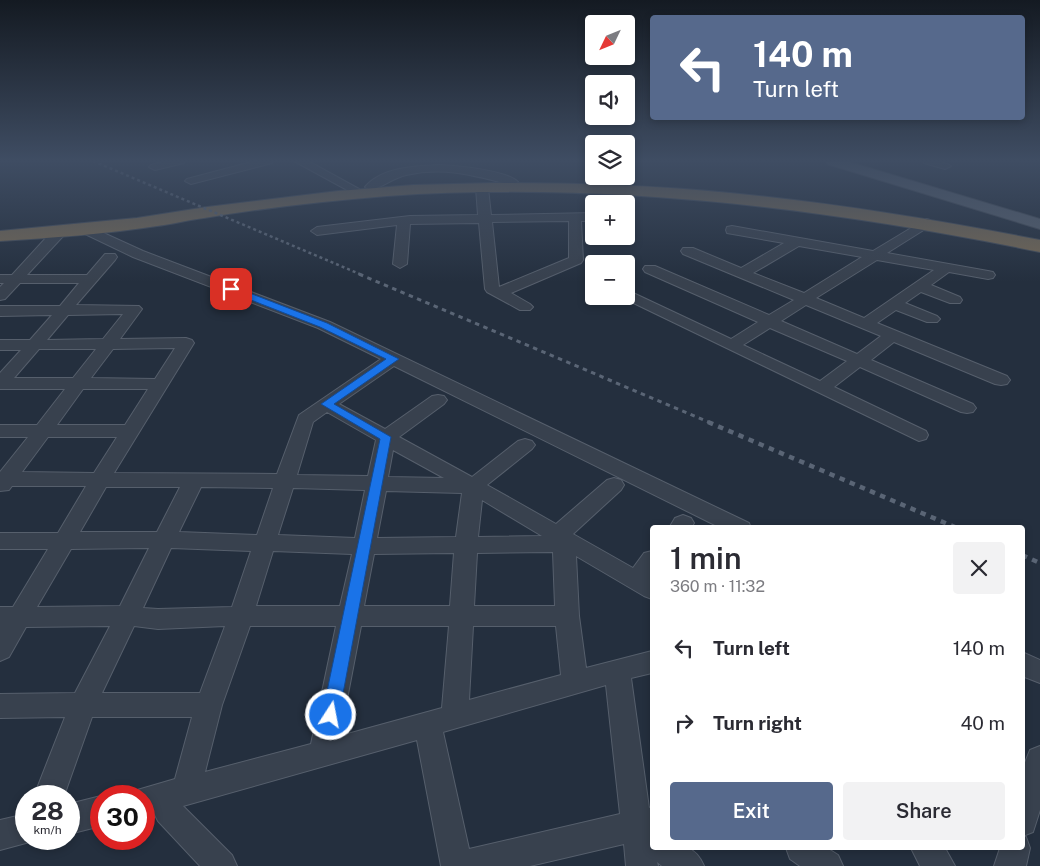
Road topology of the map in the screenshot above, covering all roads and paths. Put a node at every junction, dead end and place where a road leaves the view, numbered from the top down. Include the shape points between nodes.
1 (255, 201) edge
2 (294, 201) edge
3 (483, 201) edge
4 (779, 201) edge
5 (826, 201) edge
6 (965, 201) edge
7 (585, 217) edge
8 (575, 218) junction
9 (485, 219) junction
10 (404, 221) junction
11 (920, 222) junction
12 (1040, 224) edge
13 (86, 229) junction
14 (732, 230) dead end
15 (0, 231) edge
16 (60, 231) junction
17 (316, 231) dead end
18 (0, 236) edge
19 (1040, 238) edge
20 (797, 241) junction
21 (1040, 246) edge
22 (688, 251) dead end
23 (869, 254) junction
24 (110, 257) dead end
25 (400, 264) dead end
26 (946, 268) junction
27 (650, 269) dead end
28 (742, 273) junction
29 (988, 275) dead end
30 (0, 279) edge
31 (18, 279) junction
32 (90, 279) junction
33 (919, 286) junction
34 (499, 293) junction
35 (0, 296) edge
36 (800, 297) junction
37 (635, 298) edge
38 (956, 300) dead end
39 (894, 304) junction
40 (525, 307) dead end
41 (63, 310) junction
42 (0, 311) edge
43 (765, 319) junction
44 (932, 319) dead end
45 (866, 324) junction
46 (893, 335) junction
47 (107, 343) junction
48 (727, 343) junction
49 (0, 345) edge
50 (32, 346) junction
51 (394, 359) junction
52 (859, 361) junction
53 (1001, 380) dead end
54 (0, 384) edge
55 (77, 384) junction
56 (160, 384) junction
57 (822, 388) junction
58 (438, 400) dead end
59 (326, 404) junction
60 (966, 408) dead end
61 (0, 431) edge
62 (42, 431) junction
63 (131, 431) junction
64 (918, 435) dead end
65 (386, 437) junction
66 (525, 445) dead end
67 (100, 479) junction
68 (194, 480) junction
69 (285, 481) junction
70 (2, 482) edge
71 (378, 483) junction
72 (614, 485) dead end
73 (473, 486) junction
74 (735, 525) edge
75 (562, 539) junction
76 (164, 540) junction
77 (0, 541) edge
78 (63, 541) junction
79 (265, 542) junction
80 (466, 545) junction
81 (363, 546) junction
82 (650, 566) edge
83 (644, 585) edge
84 (128, 616) junction
85 (241, 616) junction
86 (460, 616) junction
87 (567, 616) junction
88 (9, 617) edge
89 (350, 618) junction
90 (0, 650) edge
91 (650, 663) edge
92 (1025, 664) edge
93 (617, 671) junction
94 (1040, 672) edge
95 (575, 681) junction
96 (83, 705) junction
97 (0, 706) edge
98 (210, 706) junction
99 (441, 720) junction
100 (323, 754) junction
101 (1040, 759) edge
102 (53, 785) edge
103 (1031, 794) edge
104 (165, 796) edge
105 (1025, 812) edge
106 (647, 829) edge
107 (15, 832) edge
108 (0, 835) edge
109 (667, 850) edge
110 (803, 850) edge
111 (927, 850) edge
112 (1014, 850) edge
113 (221, 866) edge
114 (457, 866) edge
115 (465, 866) edge
116 (642, 866) edge
117 (688, 866) edge
118 (827, 866) edge
119 (939, 866) edge
120 (1010, 866) edge

1 - 15 highway via 98,223
2 - 13 highway
3 - 9 street
4 - 11 highway
5 - 19 highway
6 - 12 main road
7 - 8 street
8 - 9 street
8 - 34 street via 576,260
9 - 10 street
9 - 34 street via 492,290
10 - 17 street
10 - 25 street
11 - 21 highway
11 - 23 street
13 - 16 highway
13 - 51 street via 138,254 324,325
14 - 20 street
16 - 18 highway
16 - 31 street
20 - 23 street
20 - 28 street
22 - 28 street
23 - 26 street
23 - 36 street
24 - 32 street
26 - 29 street
26 - 33 street
27 - 43 street
28 - 36 street
30 - 31 street
31 - 32 street
31 - 35 street
32 - 41 street
33 - 38 street
33 - 39 street
34 - 40 street
36 - 43 street
36 - 45 street
37 - 48 street
39 - 44 street
39 - 45 street
41 - 42 street
41 - 47 street via 134,309
41 - 50 street
43 - 48 street
43 - 52 street
45 - 46 street
46 - 52 street
46 - 53 street
47 - 50 street
47 - 55 street
47 - 56 street via 186,343
48 - 57 street
49 - 50 street
50 - 54 street
51 - 59 street
51 - 74 street
52 - 57 street
52 - 60 street
54 - 55 street
55 - 56 street
55 - 62 street
56 - 63 street
57 - 64 street
58 - 65 street
59 - 65 street
59 - 69 street via 305,419
61 - 62 street
62 - 63 street
62 - 70 street
63 - 67 street
65 - 71 street
65 - 73 street
66 - 73 street
67 - 68 street
67 - 70 street
67 - 78 street
68 - 69 street
68 - 76 street
69 - 71 street
69 - 79 street
71 - 73 street
71 - 81 street
72 - 75 street
73 - 75 street
73 - 80 street
75 - 80 street
75 - 83 street
75 - 87 street
76 - 78 street
76 - 79 street
76 - 84 street
77 - 78 street
78 - 88 street
79 - 81 street
79 - 85 street
80 - 81 street
80 - 86 street
81 - 89 street
82 - 83 street
84 - 85 street via 158,619
84 - 88 street
84 - 96 street
85 - 89 street
85 - 98 street
86 - 87 street
86 - 89 street
86 - 99 street
87 - 95 street
88 - 90 street
89 - 100 street
91 - 93 street
92 - 94 street
93 - 95 street
93 - 106 street
95 - 99 street
96 - 97 street
96 - 98 street
96 - 102 street
98 - 104 street
99 - 100 street
99 - 114 street
100 - 104 street
101 - 103 street
103 - 105 street
104 - 113 street via 168,811
106 - 115 street
106 - 116 street
107 - 108 street
109 - 117 street
110 - 118 street
111 - 119 street
112 - 120 street

